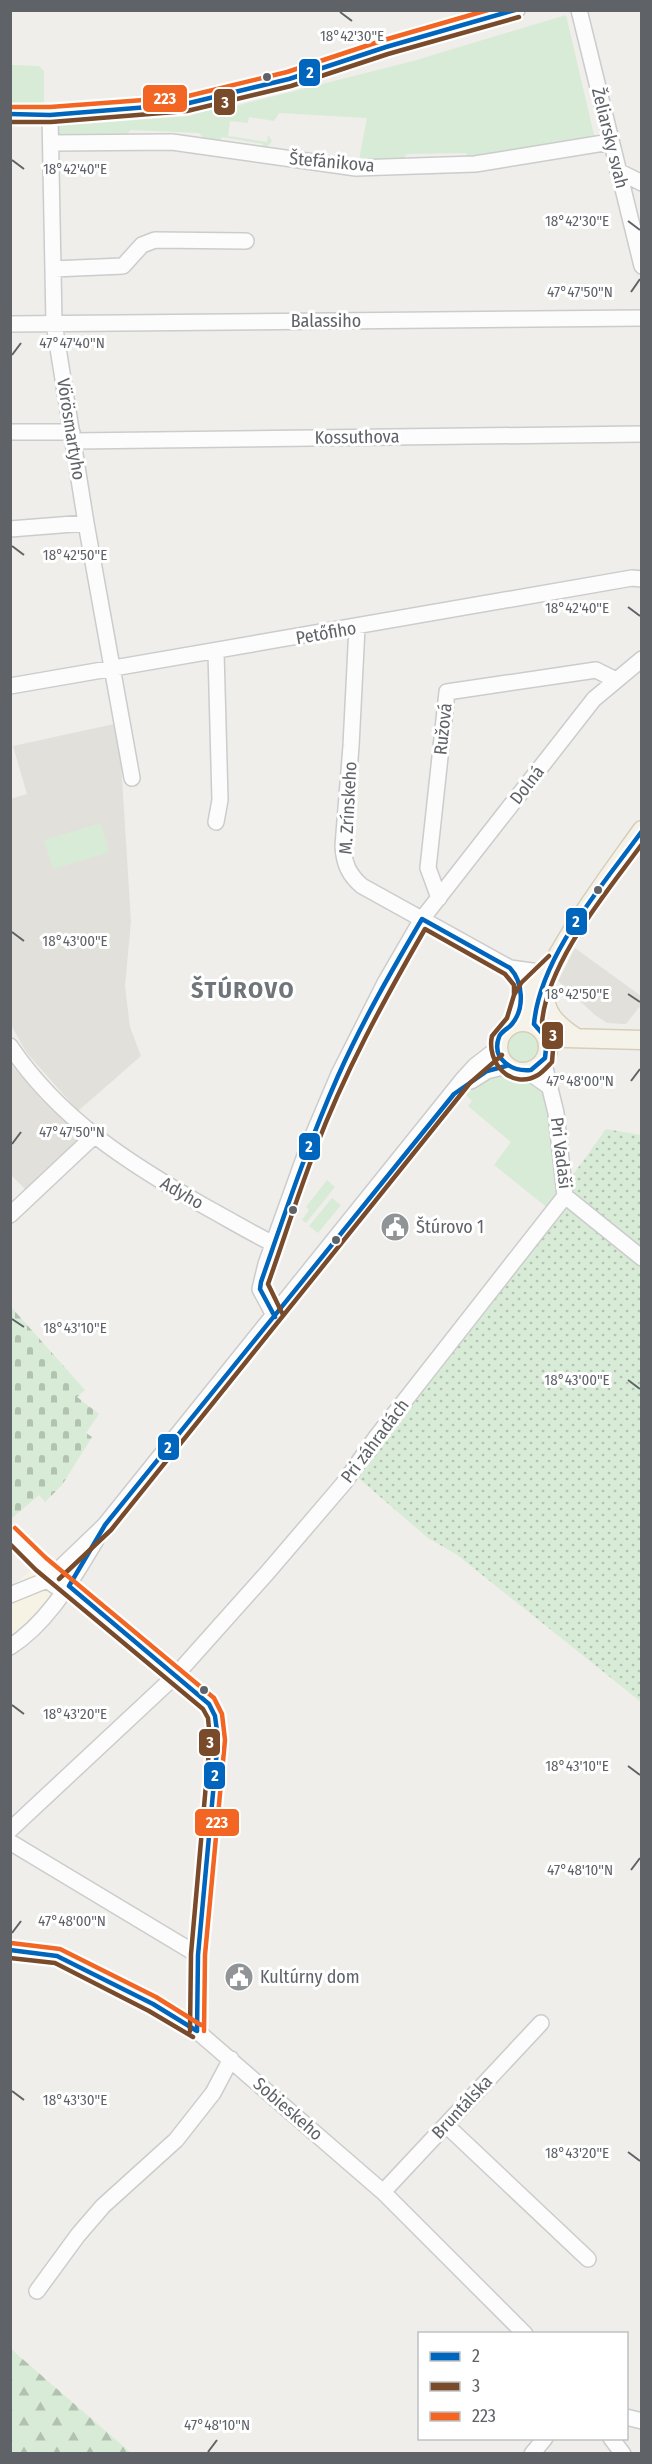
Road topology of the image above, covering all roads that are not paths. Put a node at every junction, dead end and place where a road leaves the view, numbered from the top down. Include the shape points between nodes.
1 (517, 10) edge
2 (579, 10) edge
3 (10, 114) edge
4 (50, 115) junction
5 (610, 142) junction
6 (53, 143) junction
7 (618, 171) junction
8 (642, 183) edge
9 (246, 241) dead end
10 (642, 266) edge
11 (53, 269) junction
12 (642, 318) edge
13 (54, 323) junction
14 (10, 324) edge
15 (10, 432) edge
16 (642, 434) edge
17 (72, 436) junction
18 (86, 523) junction
19 (10, 529) edge
20 (642, 579) edge
21 (357, 627) junction
22 (216, 652) junction
23 (642, 659) edge
24 (113, 668) junction
25 (614, 680) junction
26 (10, 686) edge
27 (132, 778) dead end
28 (216, 822) dead end
29 (642, 830) edge
30 (439, 898) junction
31 (422, 919) junction
32 (510, 968) junction
33 (545, 973) junction
34 (522, 996) junction
35 (514, 1023) junction
36 (538, 1028) junction
37 (576, 1038) junction
38 (607, 1040) junction
39 (642, 1040) edge
40 (10, 1046) edge
41 (502, 1057) junction
42 (545, 1057) junction
43 (527, 1071) junction
44 (548, 1085) junction
45 (94, 1136) junction
46 (565, 1196) junction
47 (10, 1215) edge
48 (274, 1244) junction
49 (642, 1258) edge
50 (275, 1317) junction
51 (105, 1525) junction
52 (10, 1533) edge
53 (50, 1577) junction
54 (67, 1589) junction
55 (10, 1595) edge
56 (10, 1647) edge
57 (175, 1676) junction
58 (10, 1830) edge
59 (10, 1842) edge
60 (10, 1950) edge
61 (198, 1955) junction
62 (541, 2023) dead end
63 (197, 2031) junction
64 (231, 2059) junction
65 (446, 2125) junction
66 (383, 2192) junction
67 (588, 2259) dead end
68 (37, 2291) dead end
69 (523, 2332) edge
70 (544, 2440) edge
71 (612, 2440) edge
72 (532, 2454) edge
73 (623, 2454) edge

1 - 4 street via 289,79 185,104
2 - 5 street, Želiarsky svah
3 - 4 street
4 - 6 street, Vörösmartyho
5 - 6 street, Štefánikova via 476,164 356,168 172,142
5 - 7 street, Želiarsky svah
6 - 11 street, Vörösmartyho
7 - 8 street
7 - 10 street, Želiarsky svah
9 - 11 street via 155,240 142,245 123,266
11 - 13 street, Vörösmartyho
12 - 13 street, Balassiho
13 - 14 street, Balassiho
13 - 17 street, Vörösmartyho
15 - 17 street, Kossuthova
16 - 17 street, Kossuthova
17 - 18 street, Vörösmartyho
18 - 19 street
18 - 24 street, Vörösmartyho
20 - 21 street, Petőfiho
21 - 22 street, Petőfiho
21 - 31 street, M. Zrínskeho via 344,860 349,873 362,886
22 - 24 street, Petőfiho
22 - 28 street via 220,800
23 - 25 street, Dolná
24 - 26 street, Petőfiho
24 - 27 street, Vörösmartyho
25 - 30 street, Dolná via 594,699
25 - 30 street, Ružová via 596,670 447,692 428,868
29 - 33 main road
30 - 31 street, Dolná
31 - 32 street, M. Zrínskeho
31 - 48 street, Dolná via 339,1074
32 - 33 street
32 - 34 street via 522,982
33 - 34 main road
33 - 36 main road via 534,1010
33 - 37 main road via 545,1006 549,1016
34 - 35 main road
35 - 36 main road
35 - 41 main road via 501,1034
36 - 37 main road
36 - 42 main road via 547,1042
37 - 38 main road
38 - 39 main road
38 - 42 main road
40 - 45 street, Adyho via 60,1106
41 - 43 main road via 516,1071
41 - 50 street via 454,1094
42 - 43 main road
42 - 44 street, Pri Vadaši
43 - 44 street
44 - 46 street, Pri Vadaši via 556,1113
45 - 47 street
45 - 48 street, Adyho via 147,1173
46 - 49 street, Pri Vadaši
46 - 57 street, Pri záhradách via 344,1484
48 - 50 street, Dolná via 260,1289
50 - 51 street
51 - 53 street
51 - 54 street
52 - 53 street
53 - 54 street
53 - 55 street
54 - 56 street via 26,1637
54 - 57 street
57 - 58 street, Pri záhradách
57 - 61 street via 209,1704 218,1729
59 - 61 street
60 - 63 street, Sobieskeho via 57,1956 153,2004
61 - 63 street
62 - 65 street, Bruntálska
63 - 64 street, Sobieskeho
64 - 66 street, Sobieskeho
64 - 68 street via 213,2093 176,2140 103,2206
65 - 66 street, Bruntálska
65 - 67 street
66 - 69 street, Sobieskeho
70 - 72 street
71 - 73 street

